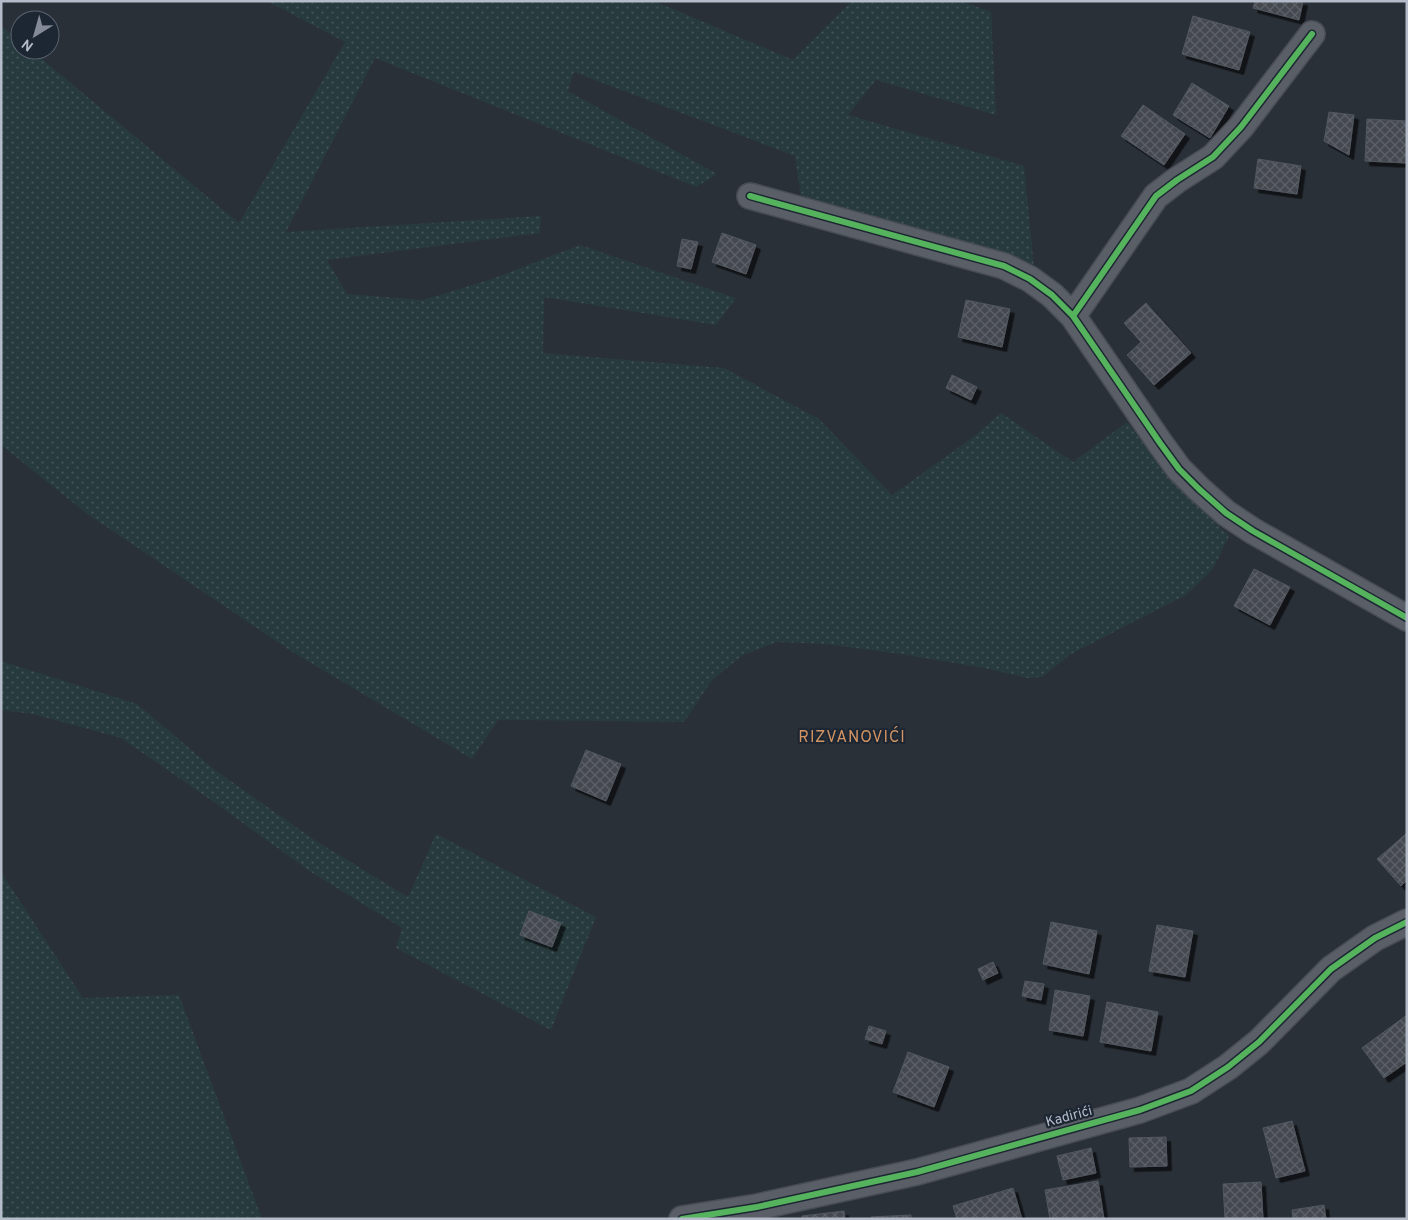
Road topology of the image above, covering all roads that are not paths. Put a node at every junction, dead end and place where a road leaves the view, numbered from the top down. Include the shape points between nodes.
1 (1312, 34) dead end
2 (750, 196) dead end
3 (1073, 316) junction
4 (1407, 618) edge
5 (1407, 922) edge
6 (682, 1219) edge

1 - 3 street via 1241,127 1213,157 1156,196
2 - 3 street via 1004,266 1030,279
3 - 4 street via 1160,443 1199,489 1253,531
5 - 6 street, Kadirići via 1376,938 1331,969 1259,1042 1191,1091 1140,1110 917,1172 757,1207

